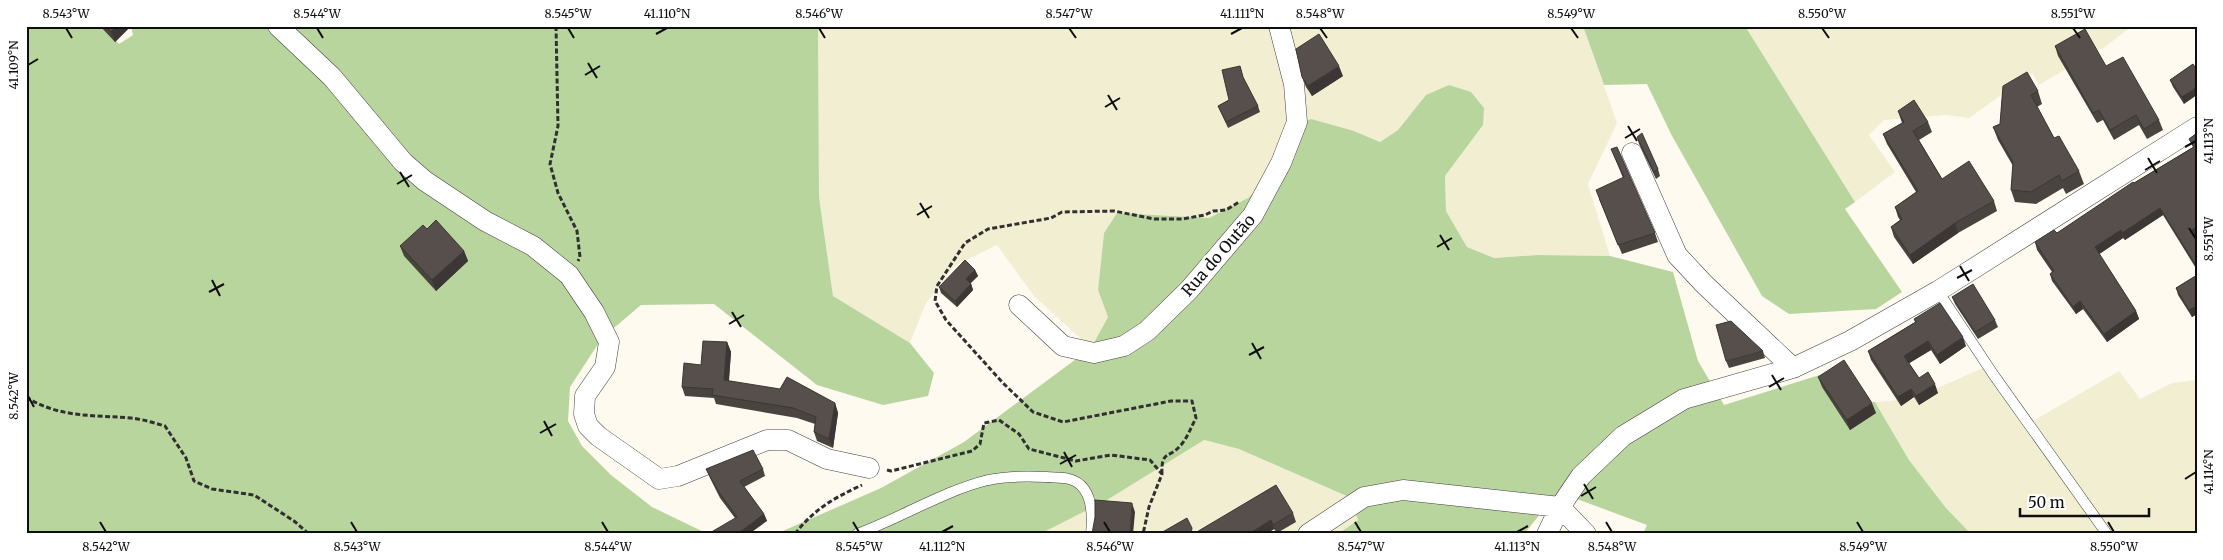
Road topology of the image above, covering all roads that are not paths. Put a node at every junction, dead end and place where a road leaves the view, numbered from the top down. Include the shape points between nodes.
1 (278, 26) edge
2 (1279, 26) edge
3 (2197, 126) edge
4 (1632, 153) dead end
5 (1938, 291) junction
6 (1019, 305) dead end
7 (1793, 368) junction
8 (873, 475) road end
9 (1560, 507) junction
10 (857, 534) edge
11 (1092, 534) edge
12 (1308, 534) edge
13 (1547, 534) edge
14 (1586, 534) edge
15 (2107, 534) edge

1 - 8 street via 332,77 403,162 425,182 484,221 533,246 569,275 609,342 605,367 585,396 584,414 588,426 598,436 659,478 678,476 767,440 788,440
2 - 6 street, Rua do Outão via 1294,84 1297,122 1281,163 1253,215 1190,290 1147,331 1124,346 1094,353 1063,346
3 - 5 street
4 - 7 street via 1677,255
5 - 7 street via 1850,341
5 - 15 lane via 1992,374
7 - 9 street via 1684,399 1623,436 1581,476
9 - 12 street via 1403,490 1364,497
9 - 13 street
9 - 14 street
10 - 11 lane via 979,483 1023,476 1070,479 1085,489 1093,513

